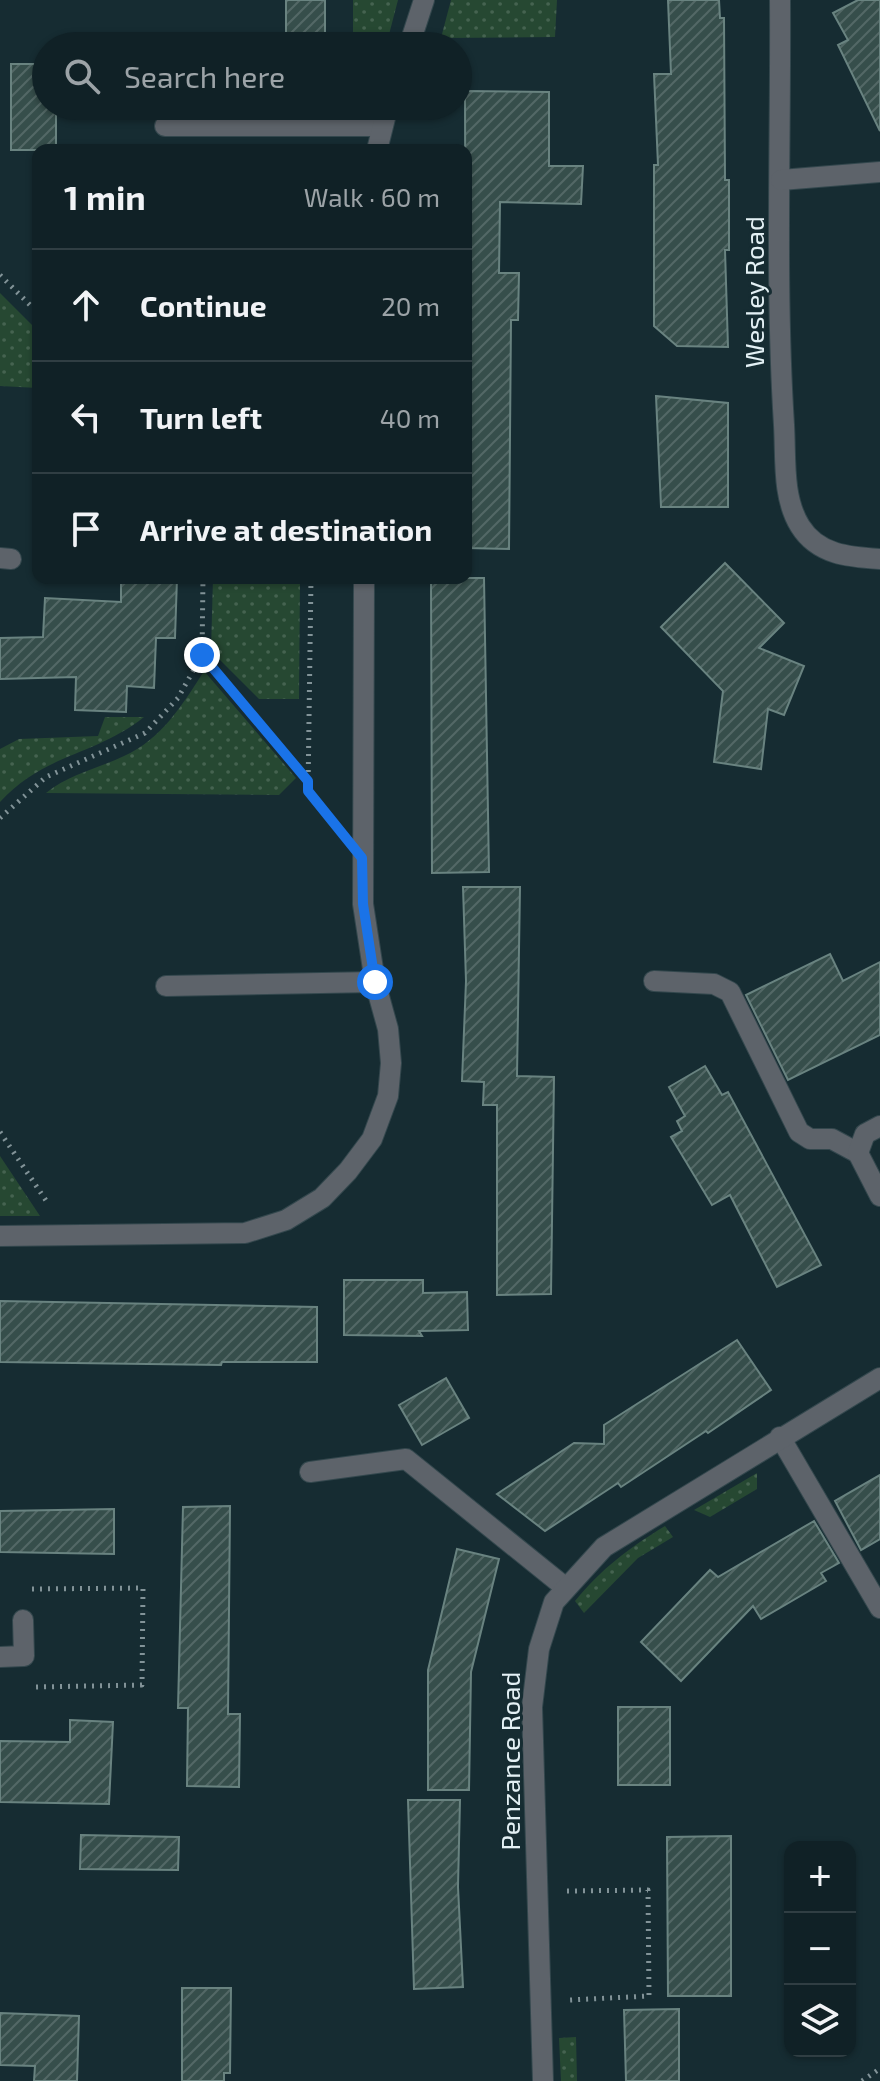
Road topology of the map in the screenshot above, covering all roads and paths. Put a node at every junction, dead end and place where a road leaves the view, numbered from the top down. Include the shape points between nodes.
1 (424, 0) edge
2 (780, 0) edge
3 (414, 32) edge
4 (296, 120) edge
5 (383, 120) edge
6 (165, 126) dead end
7 (378, 144) edge
8 (880, 172) edge
9 (781, 180) junction
10 (0, 275) edge
11 (32, 307) edge
12 (880, 559) edge
13 (203, 584) edge
14 (311, 584) edge
15 (364, 584) edge
16 (202, 655) junction
17 (308, 781) junction
18 (0, 818) edge
19 (362, 858) junction
20 (654, 981) dead end
21 (375, 982) junction
22 (166, 986) dead end
23 (880, 1126) edge
24 (0, 1132) edge
25 (858, 1153) junction
26 (880, 1196) edge
27 (0, 1236) edge
28 (70, 1236) junction
29 (880, 1378) edge
30 (780, 1437) junction
31 (310, 1472) dead end
32 (566, 1588) junction
33 (880, 1608) edge
34 (23, 1620) joint
35 (24, 1656) junction
36 (0, 1657) edge
37 (538, 1892) junction
38 (540, 2002) junction
39 (880, 2073) edge
40 (543, 2081) edge
41 (862, 2081) edge

1 - 3 street
2 - 9 street, Wesley Road
4 - 6 street
5 - 7 street
8 - 9 street
9 - 12 street, Wesley Road via 781,380 788,501 818,545 844,557
10 - 11 path
13 - 16 path
14 - 17 path
15 - 19 street
16 - 17 path
16 - 18 path via 191,680 145,733 46,777
17 - 19 path via 308,791
19 - 21 street
20 - 25 street via 714,984 730,992 799,1132 810,1139 832,1139
21 - 22 street
21 - 28 street via 388,1029 388,1096 372,1139 322,1198 286,1220 245,1233
23 - 25 street via 865,1134
24 - 28 path
25 - 26 street
27 - 28 street
29 - 30 street, Penzance Road
30 - 32 street, Penzance Road via 604,1547
30 - 33 street
31 - 32 street via 406,1459
32 - 37 street, Penzance Road via 554,1602 539,1649 532,1707
34 - 35 street
34 - 35 path via 23,1589 143,1588 142,1685 22,1687
35 - 36 street
37 - 38 street, Penzance Road
37 - 38 path via 648,1890 649,1996
38 - 40 street, Penzance Road
39 - 41 path

